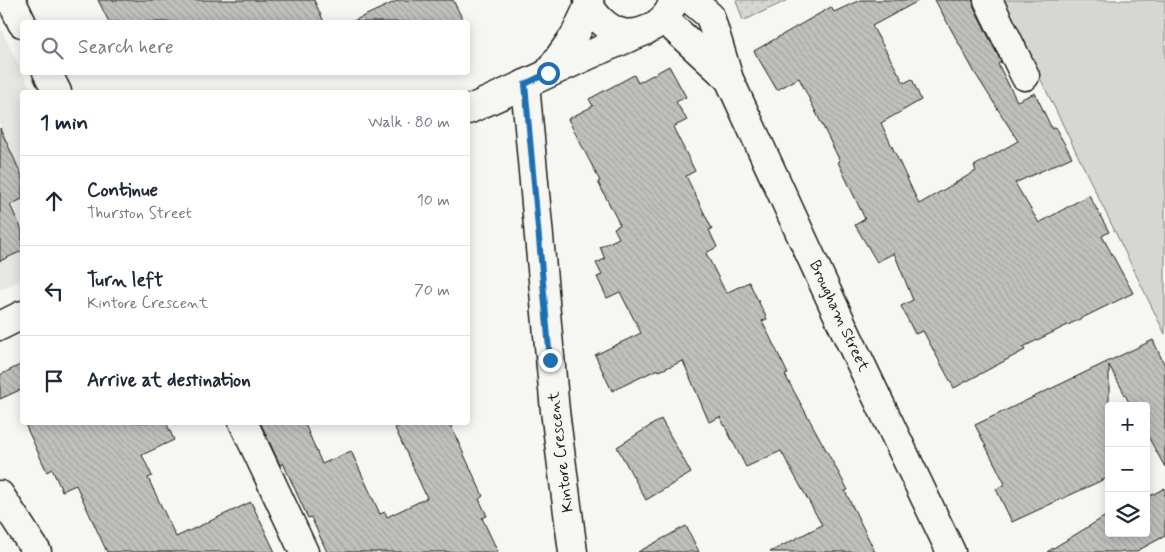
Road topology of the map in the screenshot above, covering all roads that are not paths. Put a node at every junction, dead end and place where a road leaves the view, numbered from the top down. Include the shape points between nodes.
1 (11, 0) edge
2 (690, 0) edge
3 (988, 0) edge
4 (588, 3) edge
5 (661, 17) edge
6 (21, 20) edge
7 (48, 75) edge
8 (1025, 76) dead end
9 (536, 78) junction
10 (729, 79) junction
11 (56, 90) edge
12 (470, 109) edge
13 (20, 316) edge
14 (0, 326) edge
15 (243, 425) edge
16 (0, 495) edge
17 (37, 552) edge
18 (304, 552) edge
19 (573, 552) edge
20 (951, 552) edge

1 - 6 street
2 - 10 street, Brougham Street via 710,16
3 - 8 street
4 - 5 street via 602,23 623,33
4 - 9 street via 575,35
5 - 9 street
5 - 10 street, Brougham Street
7 - 11 street
9 - 12 street
9 - 19 street, Kintore Crescent via 554,403
10 - 20 street, Brougham Street
13 - 14 street
15 - 18 street
16 - 17 street

